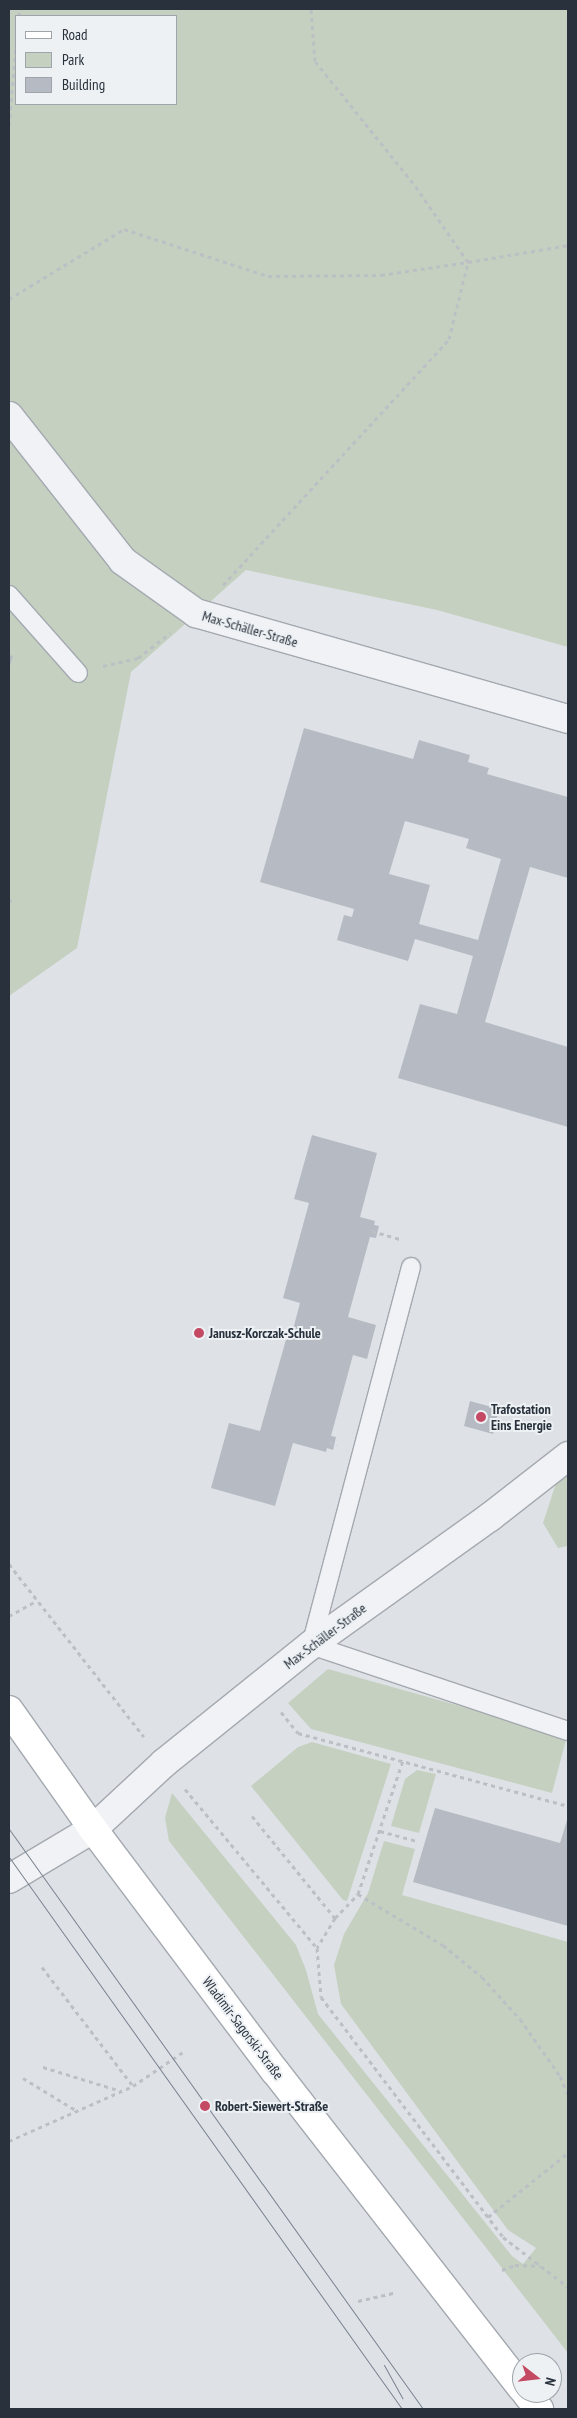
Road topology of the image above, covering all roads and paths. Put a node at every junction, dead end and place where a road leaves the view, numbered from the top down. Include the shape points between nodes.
1 (311, 9) edge
2 (15, 58) edge
3 (9, 125) edge
4 (568, 245) edge
5 (468, 262) junction
6 (9, 300) edge
7 (9, 416) edge
8 (9, 595) edge
9 (196, 613) junction
10 (78, 672) joint
11 (568, 719) edge
12 (372, 1231) dead end
13 (403, 1240) dead end
14 (412, 1267) dead end
15 (568, 1456) edge
16 (9, 1564) edge
17 (36, 1601) junction
18 (9, 1616) edge
19 (311, 1645) junction
20 (260, 1686) junction
21 (9, 1710) edge
22 (568, 1731) edge
23 (403, 1760) junction
24 (164, 1763) junction
25 (568, 1806) edge
26 (252, 1816) dead end
27 (93, 1829) junction
28 (380, 1831) junction
29 (417, 1841) dead end
30 (9, 1879) edge
31 (358, 1894) junction
32 (335, 1918) junction
33 (317, 1948) junction
34 (42, 1967) dead end
35 (182, 2052) dead end
36 (43, 2067) dead end
37 (23, 2078) dead end
38 (133, 2086) junction
39 (122, 2091) junction
40 (568, 2094) edge
41 (77, 2111) junction
42 (9, 2141) edge
43 (568, 2153) edge
44 (488, 2217) junction
45 (541, 2266) junction
46 (502, 2270) dead end
47 (568, 2287) edge
48 (394, 2293) dead end
49 (358, 2301) dead end
50 (512, 2375) edge

1 - 5 path via 315,61 413,183
2 - 3 path
4 - 5 path
5 - 6 path via 381,275 268,276 124,229
5 - 9 path via 449,339
7 - 9 street, Max-Schäller-Straße via 123,562
8 - 10 lane
9 - 10 path via 138,658
9 - 11 street, Max-Schäller-Straße
12 - 13 path
14 - 19 lane
15 - 19 street, Max-Schäller-Straße via 490,1517
16 - 17 path
17 - 18 path
17 - 24 path
19 - 20 street, Max-Schäller-Straße
19 - 22 lane
20 - 23 path via 298,1733
20 - 24 street, Max-Schäller-Straße
21 - 27 main road, Wladimir-Sagorski-Straße
23 - 25 path
23 - 28 path
24 - 27 street, Max-Schäller-Straße
24 - 33 path
26 - 32 path
27 - 30 street
27 - 50 main road, Wladimir-Sagorski-Straße via 275,2071
28 - 29 path
28 - 31 path
31 - 32 path
31 - 40 path via 443,1945 482,1977 520,2019 560,2076
32 - 33 path
33 - 44 path via 321,1997
34 - 38 path
35 - 38 path
36 - 39 path
37 - 41 path
38 - 39 path
39 - 41 path
41 - 42 path
43 - 44 path
44 - 45 path via 503,2237
45 - 46 path via 515,2265
45 - 47 path
48 - 49 path

